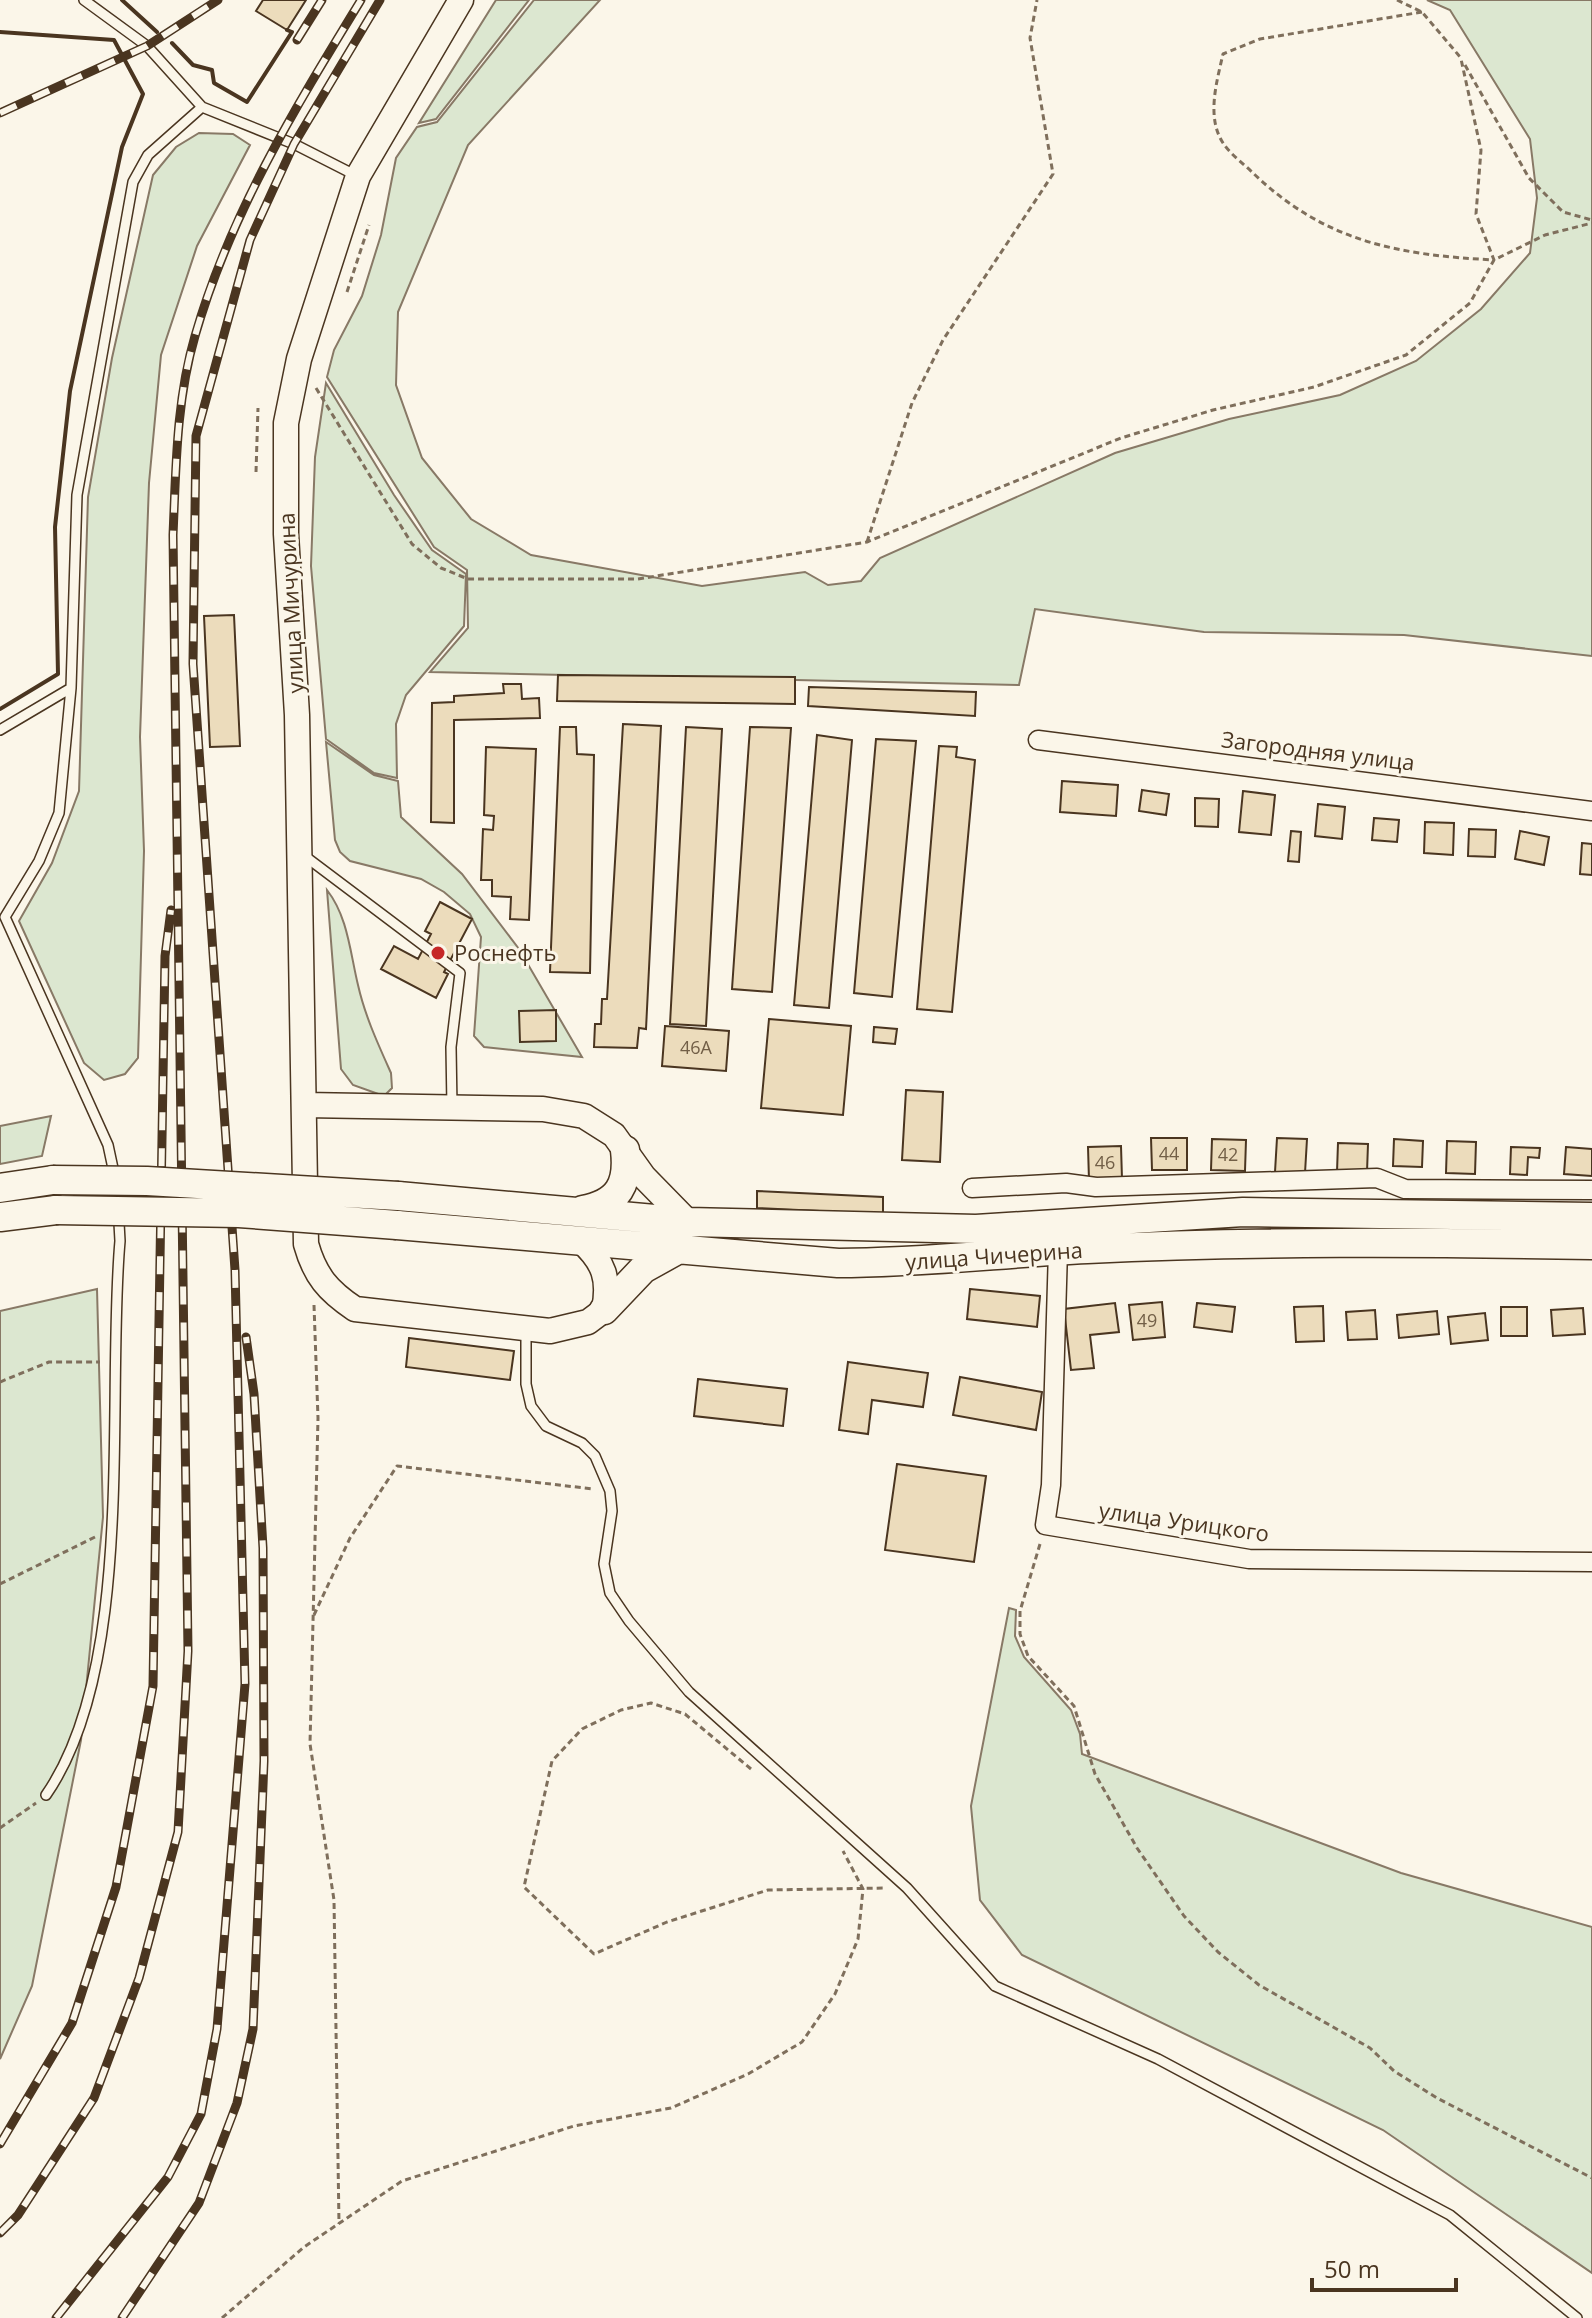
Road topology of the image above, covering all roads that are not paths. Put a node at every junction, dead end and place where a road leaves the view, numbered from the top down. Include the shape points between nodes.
1 (84, 0) edge
2 (461, 0) edge
3 (202, 107) junction
4 (358, 176) junction
5 (71, 688) junction
6 (0, 730) edge
7 (1038, 740) dead end
8 (1592, 811) edge
9 (300, 852) junction
10 (305, 1105) junction
11 (452, 1107) junction
12 (625, 1150) junction
13 (0, 1188) edge
14 (972, 1188) dead end
15 (1592, 1190) edge
16 (579, 1211) junction
17 (0, 1217) edge
18 (1592, 1217) edge
19 (688, 1222) junction
20 (581, 1241) junction
21 (1592, 1245) edge
22 (679, 1249) junction
23 (1058, 1250) junction
24 (604, 1310) junction
25 (526, 1328) junction
26 (1592, 1562) edge
27 (46, 1795) road end
28 (1577, 2318) edge

1 - 3 lane via 147,46
2 - 4 main road, улица Мичурина
3 - 4 lane
3 - 5 lane via 148,155 133,182 77,495
4 - 9 main road, улица Мичурина via 299,359 286,423
5 - 6 lane
5 - 27 lane via 59,813 39,861 5,917 108,1145 120,1241 110,1530 96,1659 63,1771
7 - 8 street, Загородняя улица
9 - 10 main road, улица Мичурина
9 - 11 lane via 460,973 451,1047
10 - 11 main road
10 - 25 main road, улица Мичурина via 306,1244 313,1270 330,1293 355,1309
11 - 12 main road via 543,1109 584,1116 608,1130
12 - 16 main road via 627,1170 620,1190 603,1206
12 - 19 main road
13 - 16 main road, улица Чичерина, bridge via 53,1180 147,1181
14 - 15 street via 1377,1178 1405,1189
16 - 19 main road, улица Чичерина
17 - 20 main road, улица Чичерина, bridge via 56,1210 239,1213
18 - 19 main road, улица Чичерина via 1243,1212 976,1229
20 - 22 main road, улица Чичерина
20 - 24 main road via 607,1274
21 - 23 main road, улица Чичерина via 1326,1240
22 - 23 main road, улица Чичерина via 838,1263
22 - 24 main road via 643,1269
23 - 26 street, улица Урицкого via 1051,1485 1045,1525 1249,1559
24 - 25 main road via 570,1329
25 - 28 lane via 531,1406 546,1426 582,1443 595,1456 610,1491 604,1564 610,1593 629,1621 689,1692 907,1888 995,1986 1158,2059 1450,2215

